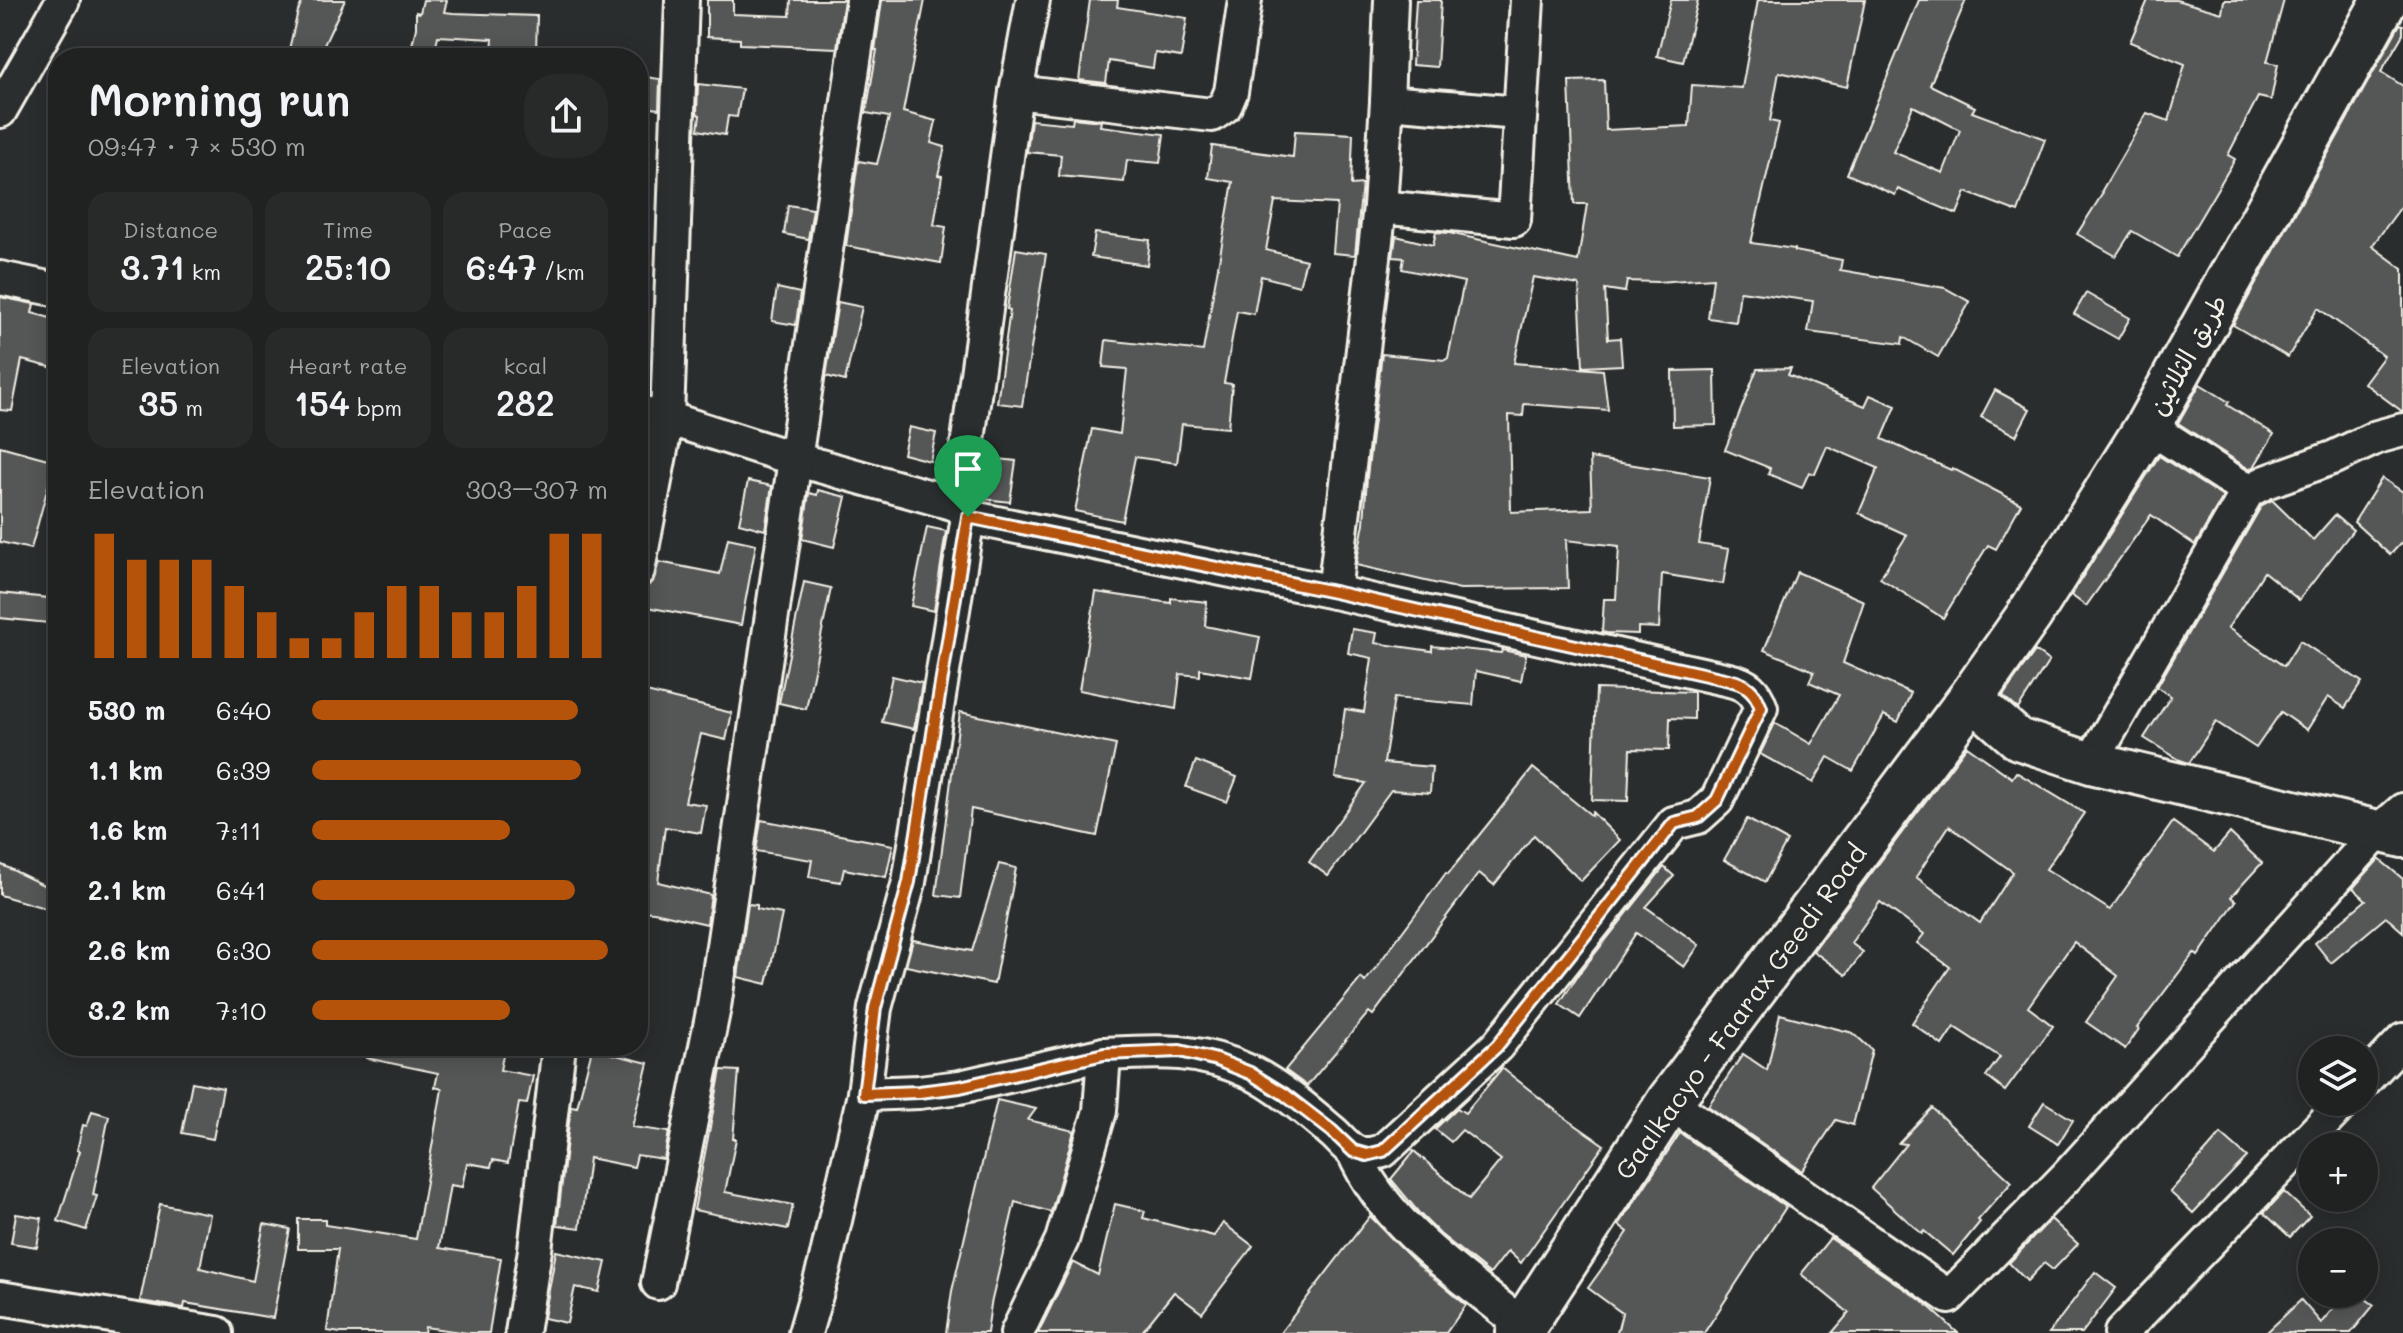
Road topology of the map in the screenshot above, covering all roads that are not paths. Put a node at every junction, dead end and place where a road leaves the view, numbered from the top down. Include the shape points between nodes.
1 (63, 0) edge
2 (682, 0) edge
3 (863, 0) edge
4 (1033, 0) edge
5 (1245, 0) edge
6 (1391, 0) edge
7 (1527, 0) edge
8 (2385, 0) edge
9 (1016, 92) junction
10 (1387, 102) junction
11 (0, 111) edge
12 (1519, 113) junction
13 (1380, 207) junction
14 (0, 278) edge
15 (48, 288) edge
16 (652, 415) edge
17 (2148, 426) junction
18 (2403, 430) edge
19 (648, 459) edge
20 (795, 459) junction
21 (2248, 491) junction
22 (964, 511) junction
23 (1334, 592) junction
24 (1971, 698) junction
25 (2091, 763) junction
26 (2395, 826) edge
27 (2403, 1040) edge
28 (1104, 1054) junction
29 (558, 1056) edge
30 (2378, 1066) edge
31 (864, 1094) junction
32 (1669, 1102) junction
33 (2330, 1116) edge
34 (1353, 1151) junction
35 (658, 1283) dead end
36 (0, 1298) edge
37 (1521, 1330) edge
38 (217, 1333) edge
39 (522, 1333) edge
40 (805, 1333) edge
41 (1017, 1333) edge
42 (2121, 1333) edge

1 - 11 street
2 - 16 street
3 - 20 street
4 - 9 street
5 - 9 street via 1231,92 1225,106 1212,115
6 - 10 street
7 - 12 street
8 - 17 main road, طريق الثلاثين
9 - 22 street
10 - 12 street
10 - 13 street
12 - 13 street via 1514,220
13 - 23 street
14 - 15 street
16 - 19 street
16 - 20 street
17 - 21 street
17 - 24 main road, طريق الثلاثين
18 - 21 street
20 - 22 street
20 - 35 street via 714,1007
21 - 25 street
22 - 23 street
22 - 31 street via 909,882 875,1008
23 - 34 street via 1744,683 1761,708 1717,800 1698,817 1674,823 1497,1046 1383,1151
24 - 25 street via 2018,739
24 - 32 main road, Gaalkacyo - Faarax Geedi Road
25 - 26 street
26 - 32 street via 1949,1297
27 - 30 street
28 - 31 street via 960,1087
28 - 34 street via 1180,1051 1239,1068 1284,1094
28 - 41 street via 1100,1111 1062,1240
29 - 39 street
31 - 40 street
32 - 37 main road, Gaalkacyo - Faarax Geedi Road
33 - 42 street
34 - 37 street via 1390,1212
36 - 38 street

